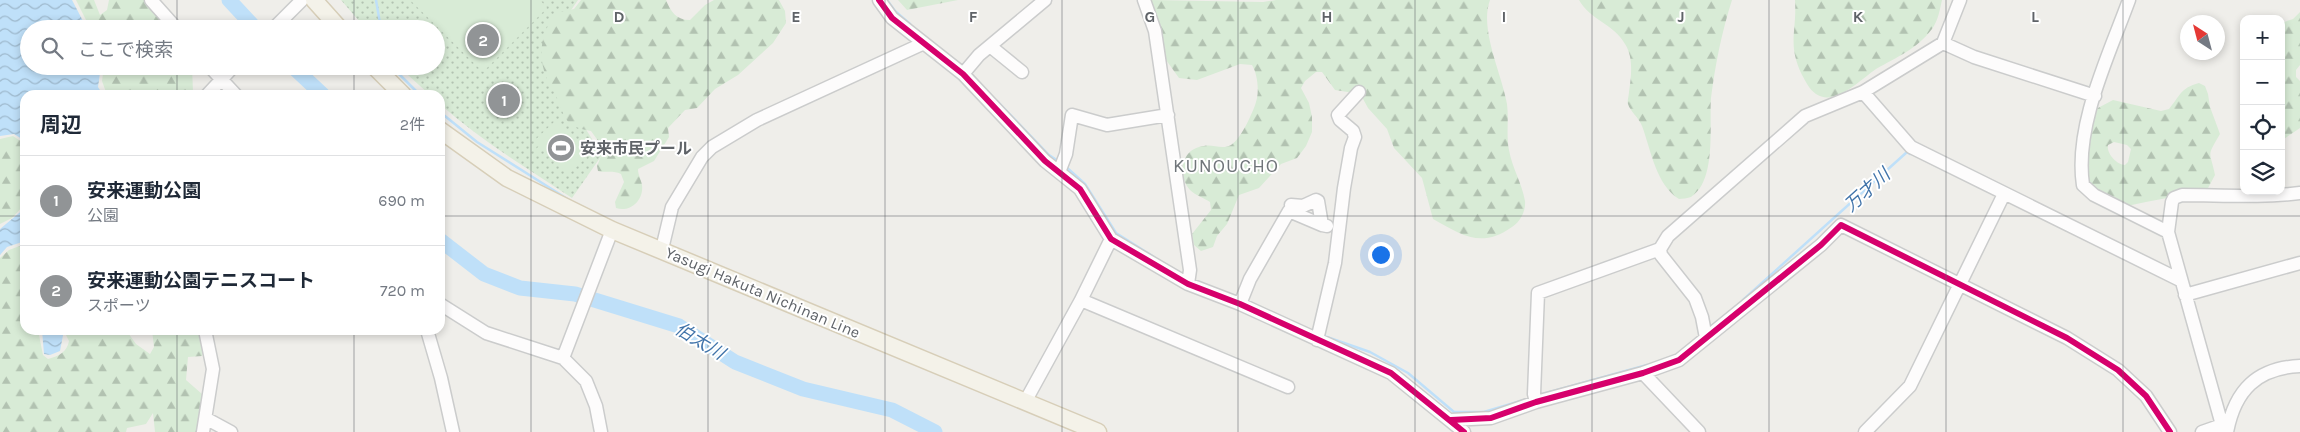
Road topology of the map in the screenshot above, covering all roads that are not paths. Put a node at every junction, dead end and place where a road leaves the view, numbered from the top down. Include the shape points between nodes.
1 (151, 0) edge
2 (314, 0) edge
3 (879, 0) edge
4 (1045, 0) edge
5 (1144, 0) edge
6 (1960, 0) edge
7 (2129, 0) edge
8 (299, 3) edge
9 (170, 20) edge
10 (281, 20) edge
11 (332, 20) edge
12 (1943, 43) junction
13 (922, 44) junction
14 (990, 46) junction
15 (1022, 72) dead end
16 (963, 74) junction
17 (225, 75) edge
18 (228, 75) edge
19 (383, 75) edge
20 (212, 90) edge
21 (234, 90) edge
22 (398, 90) edge
23 (1359, 92) dead end
24 (1863, 92) junction
25 (2095, 96) junction
26 (1168, 115) junction
27 (445, 134) edge
28 (1061, 166) junction
29 (2300, 193) edge
30 (2002, 197) junction
31 (1291, 205) dead end
32 (1322, 224) junction
33 (1338, 230) junction
34 (2168, 232) junction
35 (610, 237) junction
36 (1111, 239) junction
37 (662, 249) junction
38 (1660, 249) junction
39 (2300, 263) edge
40 (1189, 280) junction
41 (2180, 280) junction
42 (1960, 285) junction
43 (2185, 295) junction
44 (1082, 300) junction
45 (1242, 300) junction
46 (445, 307) edge
47 (1705, 333) junction
48 (206, 335) edge
49 (428, 335) edge
50 (1318, 335) junction
51 (565, 354) junction
52 (2300, 366) edge
53 (1643, 373) junction
54 (1288, 387) dead end
55 (1535, 398) junction
56 (1025, 402) junction
57 (207, 419) junction
58 (1452, 420) junction
59 (2226, 428) edge
60 (203, 432) edge
61 (232, 432) edge
62 (453, 432) edge
63 (601, 432) edge
64 (1098, 432) edge
65 (1464, 432) edge
66 (1699, 432) edge
67 (1866, 432) edge
68 (2170, 432) edge
69 (2202, 432) edge

1 - 9 street
2 - 11 main road
3 - 13 street via 892,18
4 - 14 street
5 - 26 street via 1155,31
6 - 12 street
7 - 25 street
8 - 10 street
12 - 24 street
12 - 25 street via 1974,57
13 - 16 street
13 - 37 street via 757,120 712,147 702,157 672,207
14 - 15 street
14 - 16 street
16 - 28 street via 1045,160
17 - 20 street
18 - 21 street
19 - 22 main road
23 - 33 street via 1338,115 1353,131 1355,138
24 - 30 street via 1912,147
24 - 38 street via 1805,116 1683,221
25 - 34 street via 2084,139 2084,187
26 - 28 street via 1107,125 1072,114
26 - 40 street
27 - 35 main road, Yasugi Hakuta Nichinan Line via 507,178
28 - 36 street
29 - 34 street via 2268,197 2182,195 2172,202
30 - 41 street
30 - 42 street
31 - 32 street via 1303,206 1318,201
32 - 33 street
32 - 45 street via 1289,211
33 - 50 street via 1335,263
34 - 41 street
35 - 37 main road, Yasugi Hakuta Nichinan Line
35 - 51 street
36 - 40 street
36 - 44 street
37 - 56 main road, Yasugi Hakuta Nichinan Line
38 - 47 street via 1661,255 1695,298
38 - 55 street via 1538,293
39 - 43 street
40 - 45 street
41 - 43 street
42 - 47 street via 1841,225 1821,245
42 - 67 street via 1910,386
42 - 68 street via 2067,338 2118,370 2146,396
43 - 59 street
44 - 54 street
44 - 56 street
45 - 50 street
46 - 51 street via 486,332
47 - 53 street via 1679,360
48 - 57 street via 212,369
49 - 62 street
50 - 58 street via 1391,373
51 - 63 street via 586,381 596,406
52 - 59 street via 2273,370 2246,387
53 - 55 street
53 - 66 street
55 - 58 street via 1491,418
56 - 64 main road, Yasugi Hakuta Nichinan Line
57 - 60 street
57 - 61 street
58 - 65 street
59 - 69 street

